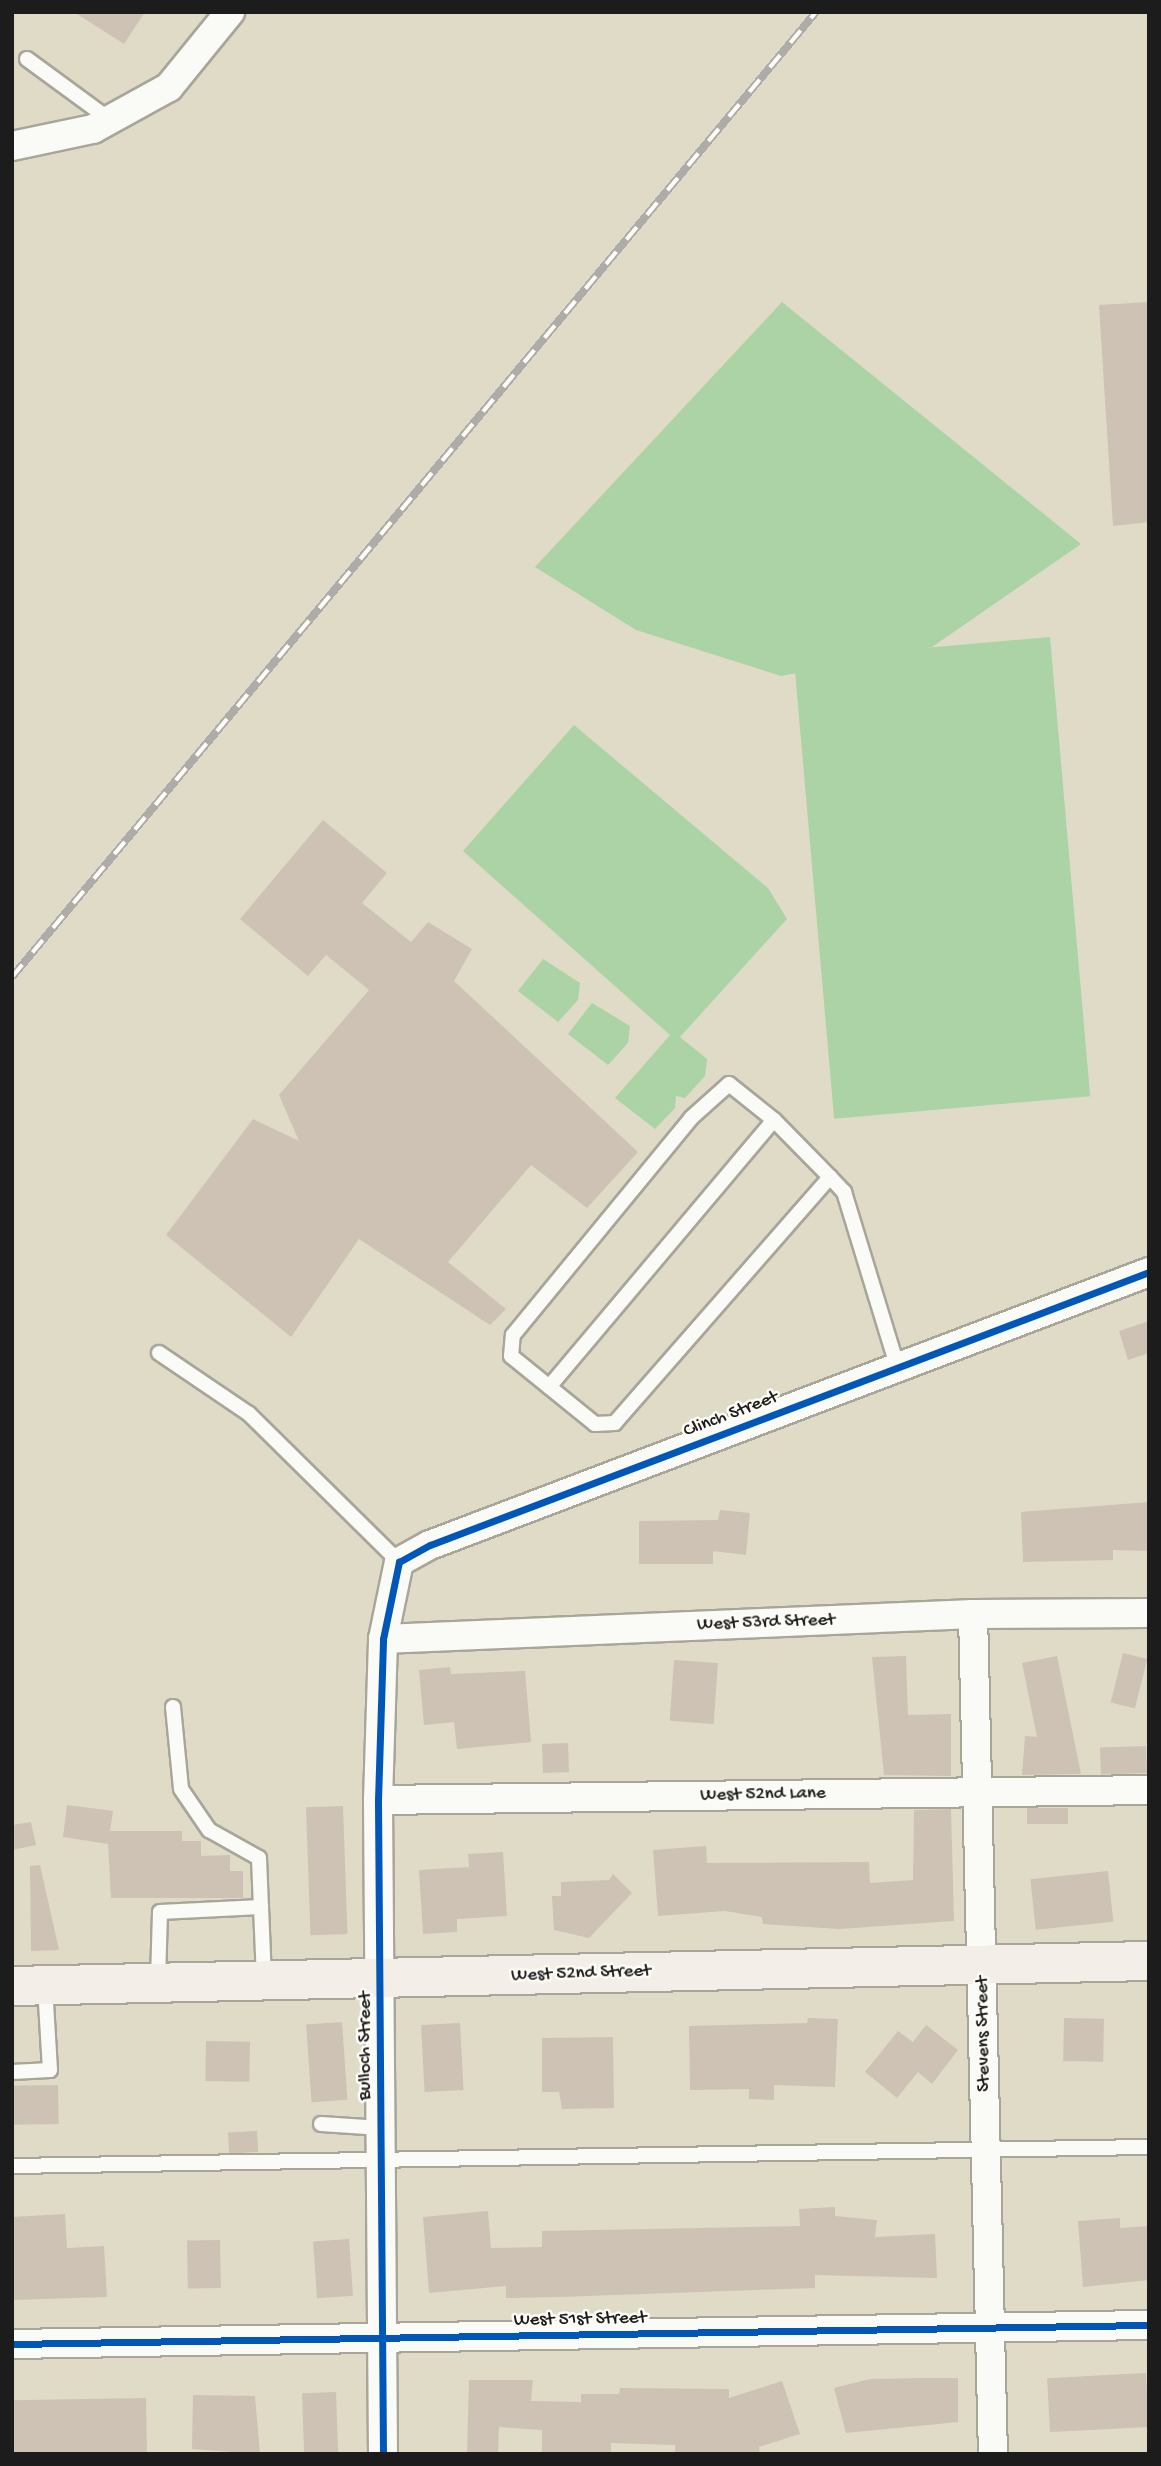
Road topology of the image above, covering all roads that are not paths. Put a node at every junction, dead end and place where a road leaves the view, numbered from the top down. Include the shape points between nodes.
1 (230, 12) edge
2 (27, 59) dead end
3 (110, 120) junction
4 (12, 146) edge
5 (774, 1119) junction
6 (830, 1177) junction
7 (1149, 1272) edge
8 (159, 1353) dead end
9 (898, 1369) junction
10 (549, 1387) junction
11 (399, 1562) junction
12 (973, 1614) junction
13 (1149, 1614) edge
14 (383, 1639) junction
15 (173, 1707) dead end
16 (1149, 1790) edge
17 (978, 1792) junction
18 (377, 1800) junction
19 (261, 1907) junction
20 (1149, 1961) edge
21 (982, 1963) junction
22 (382, 1980) junction
23 (264, 1982) junction
24 (158, 1984) junction
25 (29, 1986) edge
26 (12, 2072) edge
27 (321, 2124) dead end
28 (381, 2128) junction
29 (1149, 2147) edge
30 (987, 2149) junction
31 (381, 2159) junction
32 (12, 2166) edge
33 (1149, 2325) edge
34 (992, 2329) junction
35 (380, 2339) junction
36 (12, 2344) edge
37 (383, 2454) edge
38 (993, 2454) edge

1 - 3 street via 169,87
2 - 3 lane
3 - 4 street
5 - 6 lane
5 - 10 lane
5 - 10 lane via 729,1084 691,1118 513,1335 510,1356
6 - 9 lane via 844,1192
6 - 10 lane via 615,1423 594,1424
7 - 9 street, Clinch Street
8 - 11 lane via 249,1414
9 - 11 street, Clinch Street via 430,1545
11 - 14 street
12 - 13 street, West 53rd Street
12 - 14 street, West 53rd Street
12 - 17 street, Stevens Street
14 - 18 street, Bulloch Street
15 - 19 lane via 181,1789 209,1830 259,1858
16 - 17 street, West 52nd Lane
17 - 18 street, West 52nd Lane
17 - 21 street, Stevens Street
18 - 22 street, Bulloch Street
19 - 23 lane
19 - 24 lane via 160,1912
20 - 21 main road, West 52nd Street
21 - 22 main road, West 52nd Street
21 - 30 street, Stevens Street
22 - 23 main road, West 52nd Street
22 - 28 street, Bulloch Street
23 - 24 main road, West 52nd Street
24 - 25 main road, West 52nd Street
25 - 26 lane via 50,2070
27 - 28 lane
28 - 31 street, Bulloch Street
29 - 30 lane
30 - 31 lane
30 - 34 street, Stevens Street
31 - 32 lane
31 - 35 street, Bulloch Street
33 - 34 street, West 51st Street
34 - 35 street, West 51st Street
34 - 38 street, Stevens Street
35 - 36 street, West 51st Street
35 - 37 street, Bulloch Street

